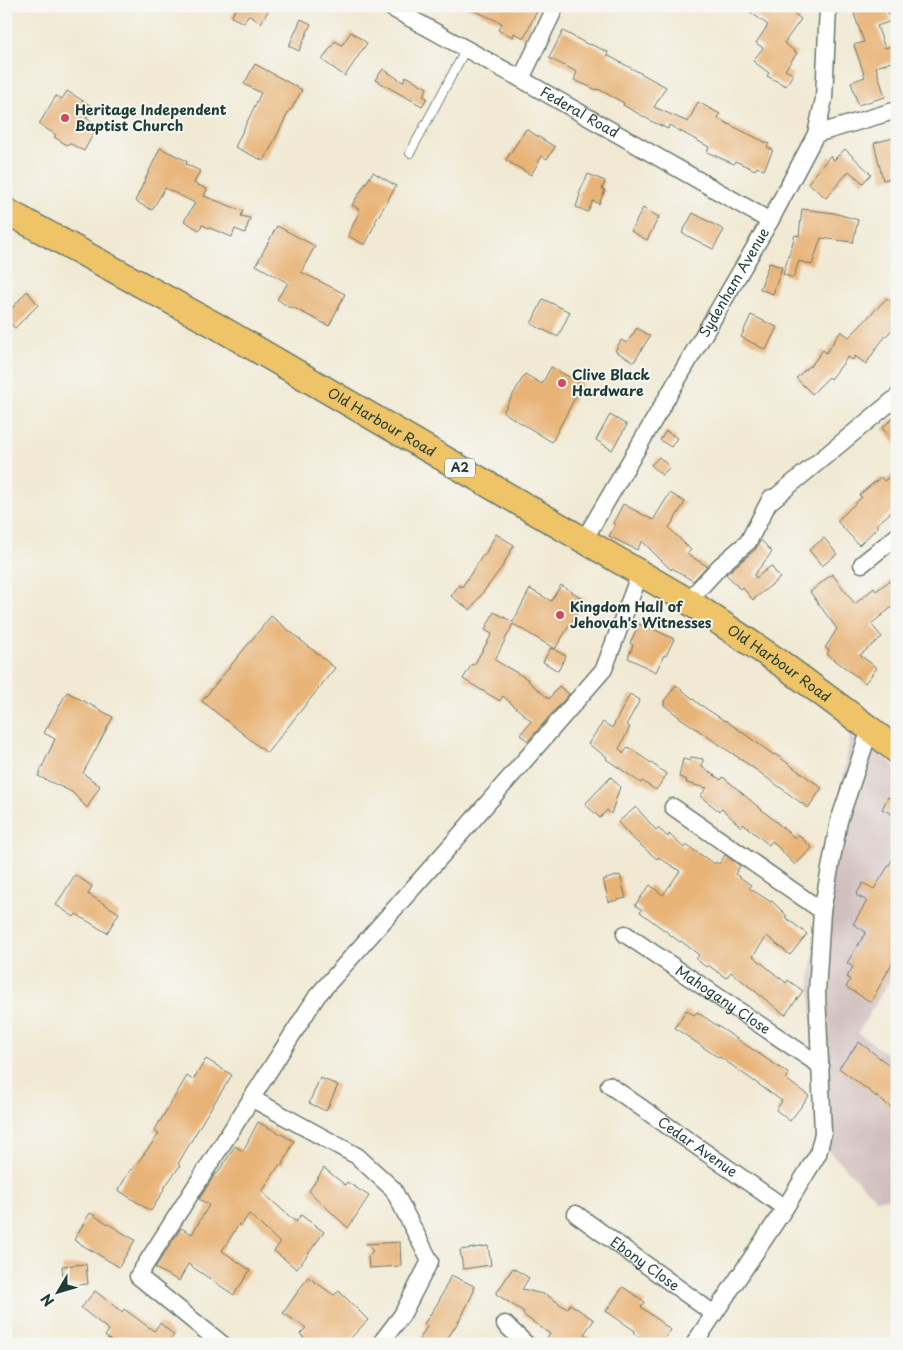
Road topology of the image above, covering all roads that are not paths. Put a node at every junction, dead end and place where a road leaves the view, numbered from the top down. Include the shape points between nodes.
1 (388, 6) edge
2 (556, 6) edge
3 (828, 6) edge
4 (466, 49) junction
5 (521, 79) junction
6 (897, 110) edge
7 (816, 134) junction
8 (410, 153) dead end
9 (6, 211) edge
10 (770, 220) junction
11 (897, 397) edge
12 (897, 536) edge
13 (584, 540) junction
14 (862, 564) dead end
15 (640, 573) junction
16 (688, 602) junction
17 (888, 739) edge
18 (673, 807) dead end
19 (822, 911) junction
20 (625, 934) dead end
21 (820, 1066) junction
22 (609, 1086) dead end
23 (251, 1098) junction
24 (785, 1208) junction
25 (576, 1214) dead end
26 (714, 1314) junction
27 (505, 1324) dead end
28 (222, 1344) edge
29 (380, 1344) edge
30 (526, 1344) edge
31 (694, 1344) edge

1 - 4 street, Federal Road
2 - 5 street
3 - 7 street, Sydenham Avenue via 824,100
4 - 5 street, Federal Road
4 - 8 lane
5 - 10 street, Federal Road
6 - 7 street
7 - 10 street, Sydenham Avenue
9 - 13 main road, Old Harbour Road / A2 via 216,325
10 - 13 street, Sydenham Avenue
11 - 16 street via 771,498 748,542 720,566
12 - 14 street
13 - 15 main road, Old Harbour Road / A2
15 - 16 main road, Old Harbour Road / A2
15 - 23 street via 604,669 316,996
16 - 17 main road, Old Harbour Road / A2
17 - 19 street via 839,821
18 - 19 street
19 - 21 street via 817,992
20 - 21 street, Mahogany Close
21 - 24 street via 823,1133 818,1154
22 - 24 street, Cedar Avenue
23 - 28 street via 138,1276
23 - 29 street via 357,1156 393,1189 430,1261 402,1315
24 - 26 street
25 - 26 street, Ebony Close
26 - 31 street
27 - 30 street

